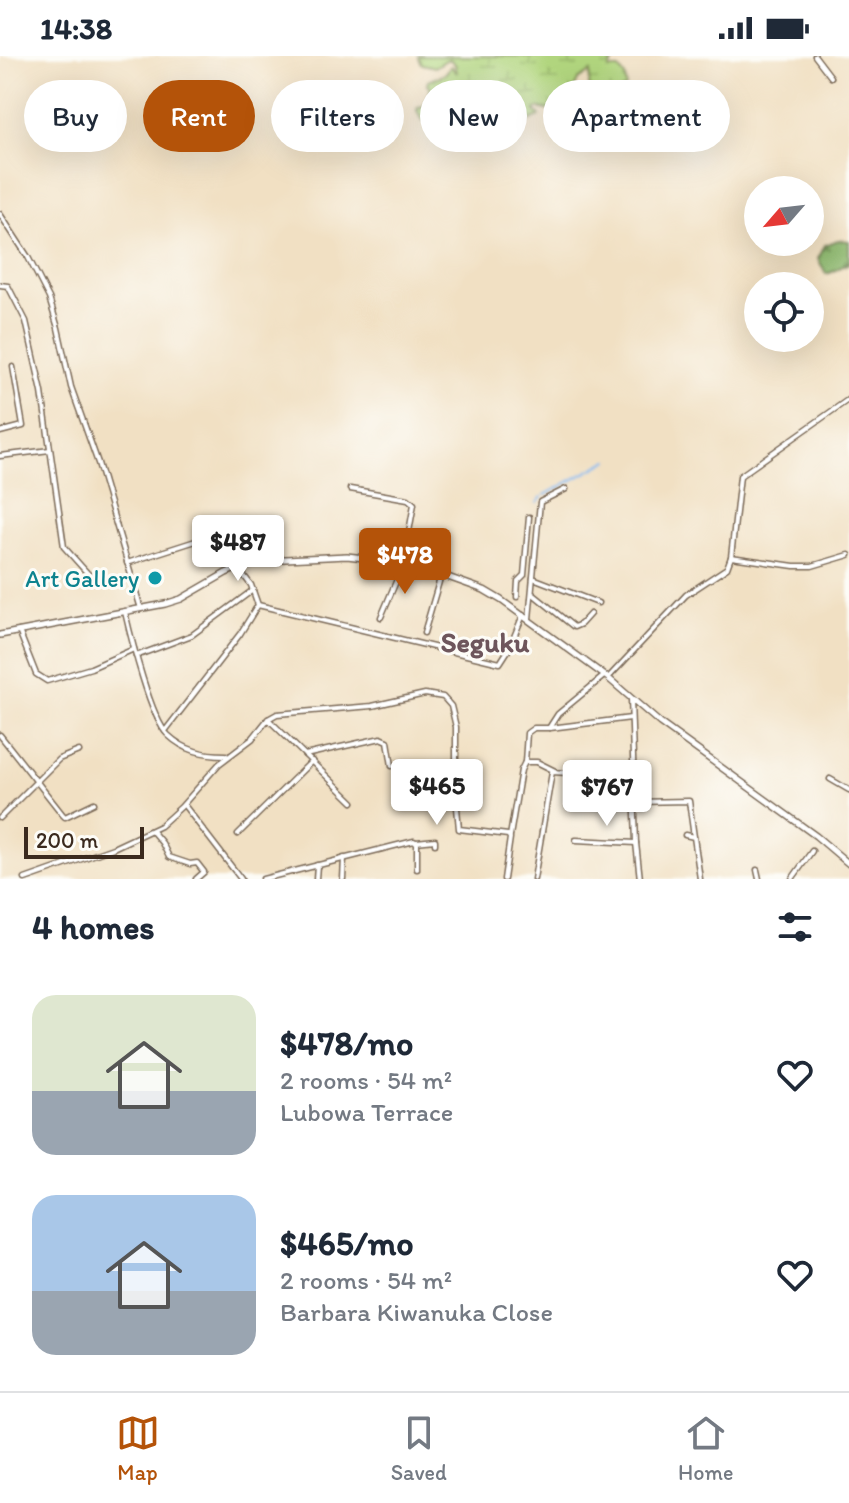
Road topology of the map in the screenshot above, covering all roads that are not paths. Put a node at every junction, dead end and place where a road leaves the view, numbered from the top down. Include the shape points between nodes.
1 (815, 56) edge
2 (831, 77) dead end
3 (0, 214) edge
4 (0, 285) edge
5 (13, 367) dead end
6 (849, 399) edge
7 (0, 432) edge
8 (50, 450) junction
9 (0, 456) edge
10 (350, 489) dead end
11 (566, 489) dead end
12 (529, 517) dead end
13 (230, 530) dead end
14 (849, 555) edge
15 (731, 557) junction
16 (127, 563) junction
17 (403, 565) junction
18 (238, 568) junction
19 (441, 575) junction
20 (524, 575) junction
21 (90, 576) dead end
22 (533, 577) junction
23 (253, 590) junction
24 (531, 593) junction
25 (517, 597) dead end
26 (598, 603) dead end
27 (258, 605) junction
28 (141, 609) junction
29 (125, 612) junction
30 (590, 614) dead end
31 (381, 617) dead end
32 (526, 617) junction
33 (19, 631) junction
34 (424, 633) dead end
35 (0, 635) edge
36 (134, 649) junction
37 (136, 656) junction
38 (606, 677) junction
39 (631, 699) junction
40 (631, 718) junction
41 (268, 719) junction
42 (549, 728) junction
43 (165, 731) junction
44 (0, 735) edge
45 (79, 751) dead end
46 (228, 755) junction
47 (305, 755) junction
48 (312, 761) junction
49 (525, 762) junction
50 (392, 766) dead end
51 (555, 771) junction
52 (633, 777) junction
53 (830, 779) dead end
54 (37, 780) junction
55 (849, 790) edge
56 (353, 802) dead end
57 (634, 802) junction
58 (94, 803) dead end
59 (183, 804) junction
60 (0, 818) edge
61 (152, 831) junction
62 (238, 834) dead end
63 (685, 835) dead end
64 (510, 837) junction
65 (694, 837) junction
66 (576, 840) dead end
67 (416, 842) junction
68 (636, 843) junction
69 (435, 844) dead end
70 (812, 851) dead end
71 (344, 858) junction
72 (849, 864) edge
73 (317, 865) junction
74 (417, 869) dead end
75 (757, 870) dead end
76 (25, 879) edge
77 (196, 879) edge
78 (241, 879) edge
79 (263, 879) edge
80 (316, 879) edge
81 (343, 879) edge
82 (504, 879) edge
83 (534, 879) edge
84 (640, 879) edge
85 (700, 879) edge
86 (759, 879) edge
87 (792, 879) edge

1 - 2 street
3 - 16 street via 49,298 71,387
4 - 8 street via 11,289 26,321
5 - 7 street via 23,426
6 - 15 street via 740,476
8 - 9 street
8 - 21 street via 64,547
10 - 17 street via 413,502
11 - 22 street via 540,502
12 - 20 street
13 - 16 street
14 - 15 street via 812,566
15 - 38 street via 727,568 686,595
16 - 28 street
17 - 18 street via 347,556 265,560
17 - 19 street
17 - 31 street
18 - 23 street
18 - 28 street via 181,599
19 - 32 street via 484,590
19 - 34 street
20 - 22 street
20 - 25 street
22 - 24 street
22 - 26 street
23 - 27 street
23 - 37 street via 192,635
24 - 30 street via 574,627
24 - 32 street
27 - 32 street via 500,663
27 - 43 street
28 - 29 street
29 - 33 street
29 - 36 street
32 - 38 street
33 - 35 street
33 - 36 street via 36,674 47,681
36 - 37 street
37 - 43 street
38 - 39 street
38 - 42 street via 558,714
39 - 40 street
39 - 72 street
40 - 42 street
40 - 52 street
41 - 46 street via 252,739
41 - 47 street
41 - 64 street via 281,712 441,696 451,706 456,727 459,829
42 - 49 street via 527,733
43 - 46 street via 187,749
44 - 54 street
45 - 54 street via 59,759
46 - 59 street
47 - 48 street
47 - 50 street via 381,738 388,741
48 - 56 street
48 - 62 street
49 - 51 street
49 - 64 street
51 - 52 street
51 - 83 street via 550,775
52 - 57 street
53 - 55 street
54 - 58 street via 65,817
54 - 60 street
57 - 65 street via 689,801
57 - 68 street
59 - 61 street
59 - 78 street
61 - 76 street
61 - 77 street via 169,857 202,866 204,872
63 - 65 street
64 - 82 street
65 - 85 street
66 - 68 street
67 - 69 street
67 - 71 street
67 - 74 street
68 - 84 street
70 - 87 street
71 - 73 street
71 - 81 street
73 - 79 street
73 - 80 street
75 - 86 street

